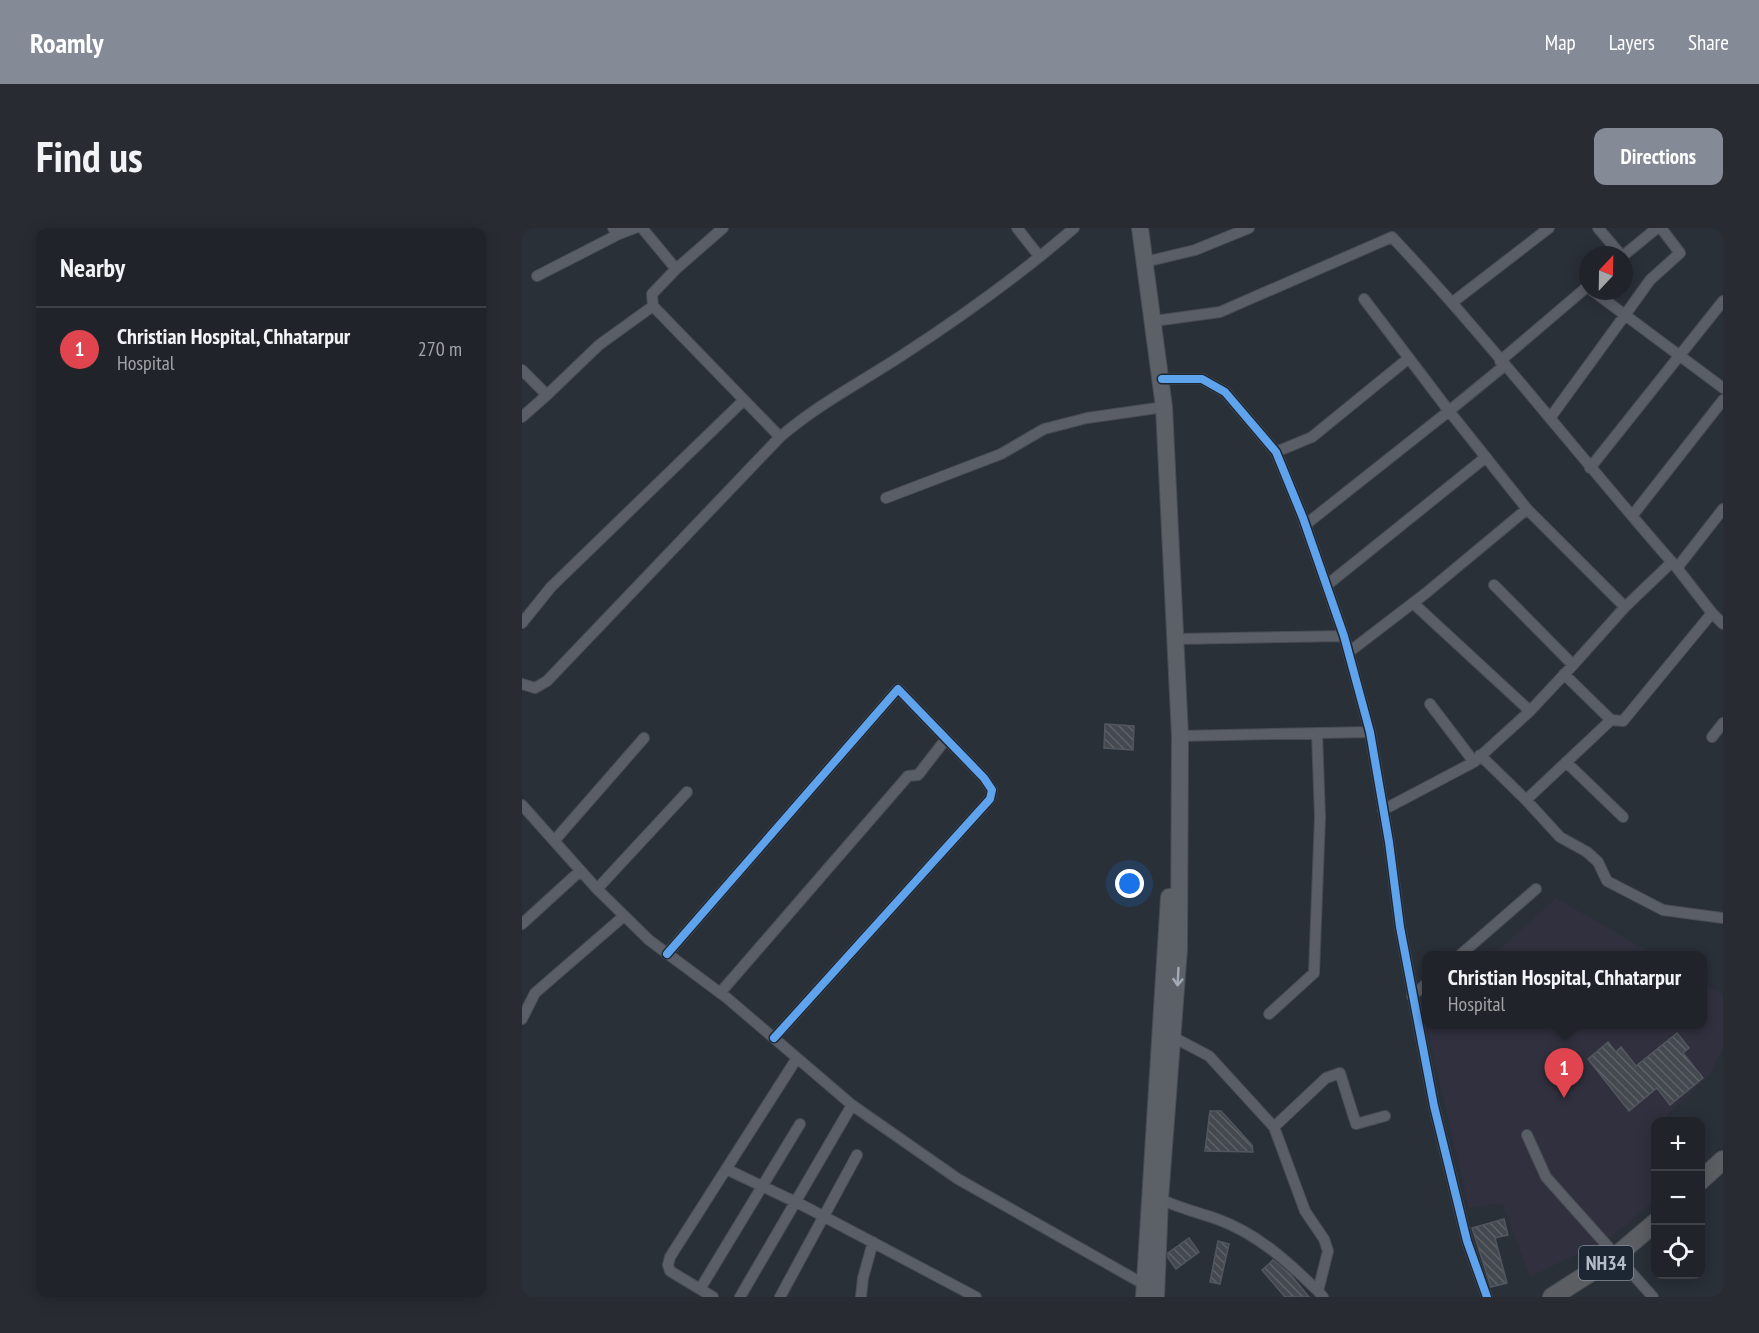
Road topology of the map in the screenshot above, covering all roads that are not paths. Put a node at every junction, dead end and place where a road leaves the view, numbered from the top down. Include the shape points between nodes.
1 (635, 228) edge
2 (642, 228) edge
3 (723, 228) edge
4 (1017, 228) edge
5 (1074, 228) edge
6 (1131, 228) edge
7 (1140, 228) edge
8 (1249, 228) edge
9 (1549, 228) edge
10 (1598, 228) edge
11 (1657, 228) edge
12 (616, 231) edge
13 (1614, 246) edge
14 (1633, 247) edge
15 (1038, 256) junction
16 (1145, 262) junction
17 (676, 269) junction
18 (537, 276) dead end
19 (1579, 297) edge
20 (1364, 299) dead end
21 (1605, 300) edge
22 (1723, 301) edge
23 (1453, 302) junction
24 (653, 306) junction
25 (1625, 315) junction
26 (1154, 321) junction
27 (1682, 356) junction
28 (1409, 358) junction
29 (1502, 363) junction
30 (522, 370) edge
31 (1162, 379) junction
32 (1723, 388) edge
33 (547, 396) junction
34 (744, 400) junction
35 (1723, 400) edge
36 (1160, 408) junction
37 (1449, 411) junction
38 (522, 417) edge
39 (1550, 417) junction
40 (780, 437) junction
41 (1276, 452) junction
42 (1486, 457) junction
43 (1590, 468) junction
44 (886, 498) dead end
45 (1527, 509) junction
46 (1723, 509) edge
47 (1632, 516) junction
48 (1305, 525) junction
49 (1674, 565) junction
50 (1326, 585) junction
51 (1494, 585) dead end
52 (1413, 603) junction
53 (1625, 607) junction
54 (1719, 618) edge
55 (522, 622) edge
56 (1344, 636) junction
57 (1176, 639) junction
58 (1348, 652) junction
59 (1573, 664) junction
60 (1564, 674) junction
61 (522, 684) edge
62 (1430, 704) dead end
63 (1530, 711) junction
64 (1611, 720) junction
65 (1723, 723) edge
66 (1370, 732) junction
67 (1317, 733) junction
68 (1180, 736) junction
69 (1712, 737) dead end
70 (644, 738) dead end
71 (946, 738) junction
72 (1477, 759) junction
73 (1566, 762) junction
74 (687, 792) dead end
75 (1526, 800) junction
76 (522, 805) edge
77 (1383, 810) junction
78 (1623, 817) dead end
79 (554, 841) junction
80 (580, 871) junction
81 (1536, 889) dead end
82 (597, 890) junction
83 (624, 916) junction
84 (1723, 918) edge
85 (522, 924) edge
86 (1465, 951) edge
87 (667, 954) junction
88 (1422, 987) edge
89 (720, 993) junction
90 (1412, 996) junction
91 (1269, 1014) dead end
92 (522, 1019) edge
93 (1173, 1037) junction
94 (774, 1038) junction
95 (797, 1058) junction
96 (852, 1105) junction
97 (1385, 1116) dead end
98 (800, 1124) dead end
99 (1274, 1127) junction
100 (1527, 1135) dead end
101 (856, 1155) dead end
102 (1720, 1168) edge
103 (726, 1169) junction
104 (1705, 1178) edge
105 (763, 1186) junction
106 (1160, 1199) junction
107 (795, 1201) junction
108 (823, 1216) junction
109 (1652, 1225) edge
110 (873, 1242) junction
111 (1616, 1256) junction
112 (700, 1289) junction
113 (1150, 1291) edge
114 (1321, 1294) edge
115 (713, 1297) edge
116 (740, 1297) edge
117 (780, 1297) edge
118 (861, 1297) edge
119 (976, 1297) edge
120 (1487, 1297) edge
121 (1552, 1297) edge
122 (1653, 1297) edge

1 - 12 street
2 - 17 street
3 - 17 street
4 - 15 street
5 - 15 street
6 - 36 main road
7 - 16 main road
8 - 16 street via 1195,250
9 - 23 street
10 - 13 street
11 - 14 street
11 - 25 street via 1680,254 1650,280
12 - 18 street
15 - 40 street via 940,330 813,409
16 - 26 main road
17 - 24 street via 652,294
19 - 29 street
20 - 28 street
21 - 25 street
22 - 27 street
23 - 26 street via 1392,237 1220,312
23 - 29 street
24 - 33 street via 599,345
24 - 34 street
25 - 27 street
25 - 39 street
26 - 31 main road
27 - 32 street
27 - 43 street
28 - 37 street
28 - 41 street via 1312,437
29 - 37 street
29 - 39 street
30 - 33 street
31 - 36 main road
31 - 41 street via 1187,378 1213,384 1225,392
33 - 38 street
34 - 40 street
34 - 55 street via 551,587
35 - 47 street
36 - 44 street via 1087,418 1044,429 1001,454
36 - 57 main road
36 - 113 main road via 1171,854
37 - 42 street
37 - 48 street
39 - 43 street
40 - 61 street via 547,681 535,688
41 - 48 street
42 - 45 street
42 - 50 street
43 - 47 street
45 - 52 street
45 - 53 street
46 - 49 street
47 - 49 street
48 - 50 street
49 - 53 street
49 - 54 street
50 - 56 street
51 - 59 street
52 - 58 street
52 - 63 street
53 - 59 street
54 - 64 street via 1623,721
56 - 57 street
56 - 58 street
57 - 68 main road
58 - 66 street
59 - 60 street
60 - 63 street
60 - 64 street
62 - 72 street
63 - 72 street
64 - 73 street
65 - 69 street
66 - 67 street
66 - 77 street
67 - 68 street
67 - 91 street via 1320,817 1314,973
68 -> 93 main road via 1179,949
70 - 79 street
71 - 87 street via 898,689
71 - 89 street via 918,775 908,776
71 - 94 street via 984,778 992,790 990,799
72 - 75 street
72 - 77 street
73 - 75 street
73 - 78 street
74 - 82 street
75 - 84 street via 1560,837 1598,862 1607,881 1663,910
76 - 79 street
77 - 90 street
79 - 80 street
80 - 82 street
80 - 85 street
81 - 86 street
82 - 83 street
83 - 87 street
83 - 92 street via 535,993
87 - 89 street
88 - 90 street
89 - 94 street
90 - 120 street via 1467,1241
93 - 99 street via 1209,1056
93 - 106 main road
94 - 95 street
95 - 96 street
95 - 103 street
96 - 107 street
96 - 113 street via 958,1179
97 - 99 street via 1356,1124 1340,1072 1326,1078
98 - 105 street
99 - 114 street via 1305,1211 1328,1251
100 - 111 street via 1546,1177
101 - 108 street
102 - 104 highway
103 - 105 street
103 - 112 street via 674,1249 668,1265 670,1272
105 - 107 street
105 - 112 street
106 - 113 main road
106 - 114 street via 1258,1238
107 - 108 street
107 - 116 street
108 - 110 street
108 - 117 street
109 - 111 highway, NH34
110 - 118 street
110 - 119 street
111 - 121 highway, NH34
111 - 122 street
112 - 115 street

